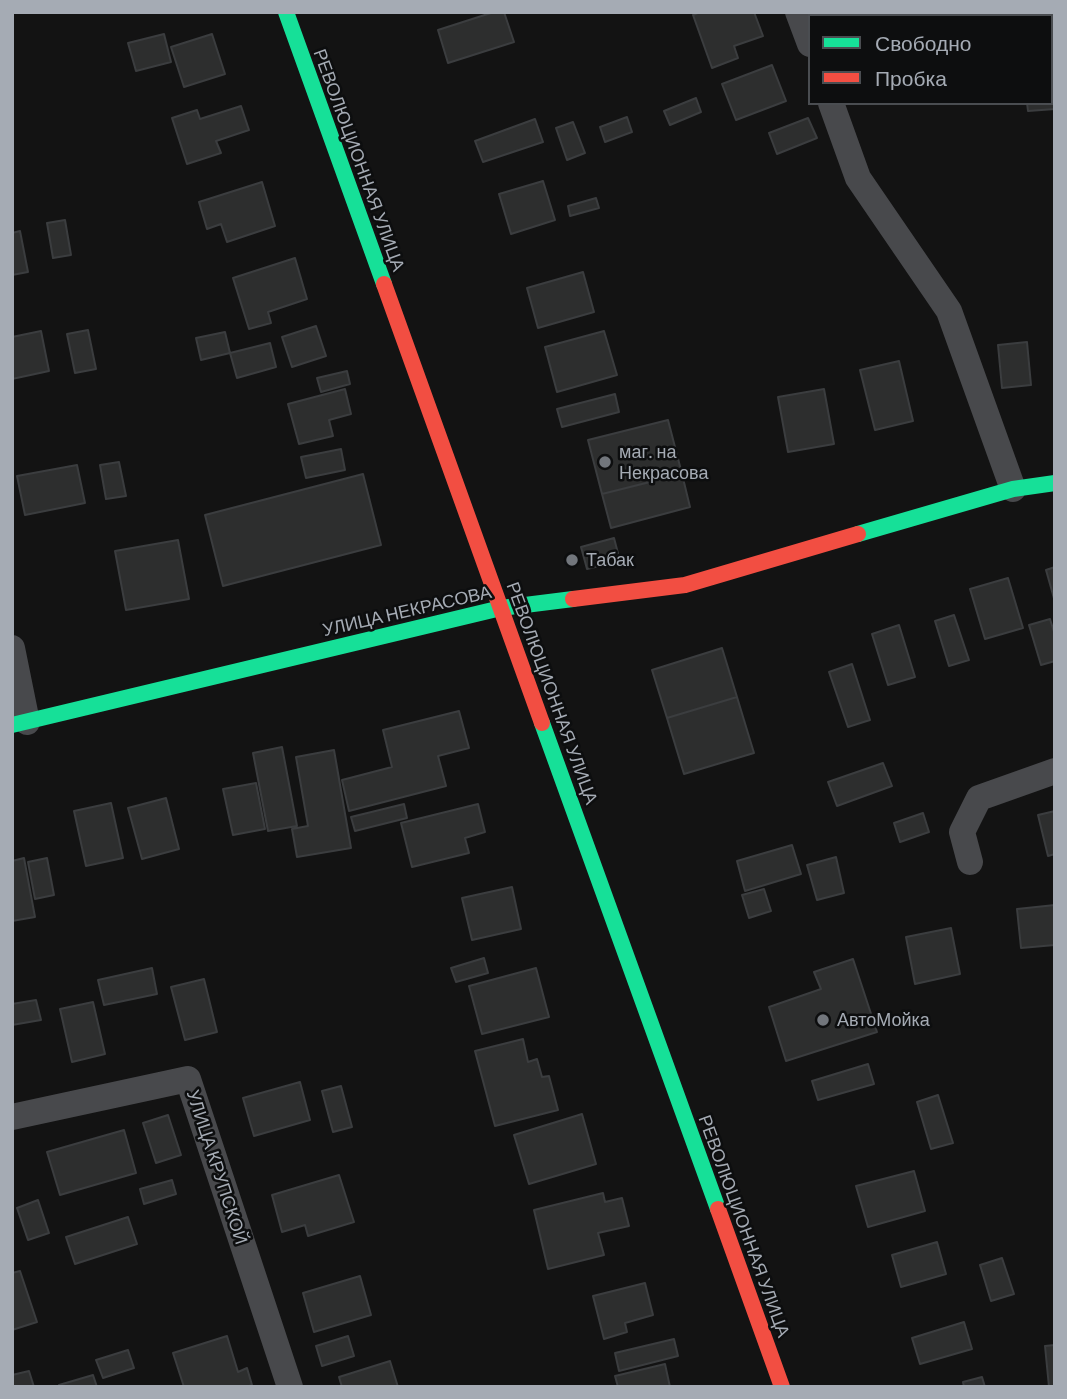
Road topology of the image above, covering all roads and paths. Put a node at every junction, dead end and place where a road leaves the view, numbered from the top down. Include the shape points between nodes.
1 (286, 12) edge
2 (798, 12) edge
3 (808, 39) edge
4 (832, 105) edge
5 (1055, 483) edge
6 (1013, 489) junction
7 (501, 608) junction
8 (12, 648) edge
9 (20, 723) edge
10 (1055, 771) edge
11 (970, 862) dead end
12 (12, 1117) edge
13 (290, 1387) edge
14 (782, 1387) edge

1 - 7 street, РЕВОЛЮЦИОННАЯ УЛИЦА
2 - 3 street
4 - 6 street via 858,178 949,311
5 - 6 street, УЛИЦА НЕКРАСОВА
6 - 7 street, УЛИЦА НЕКРАСОВА via 685,585
7 - 9 street, УЛИЦА НЕКРАСОВА
7 - 14 street, РЕВОЛЮЦИОННАЯ УЛИЦА
8 - 9 street
10 - 11 street via 979,798 962,832
12 - 13 street, УЛИЦА КРУПСКОЙ via 188,1079

